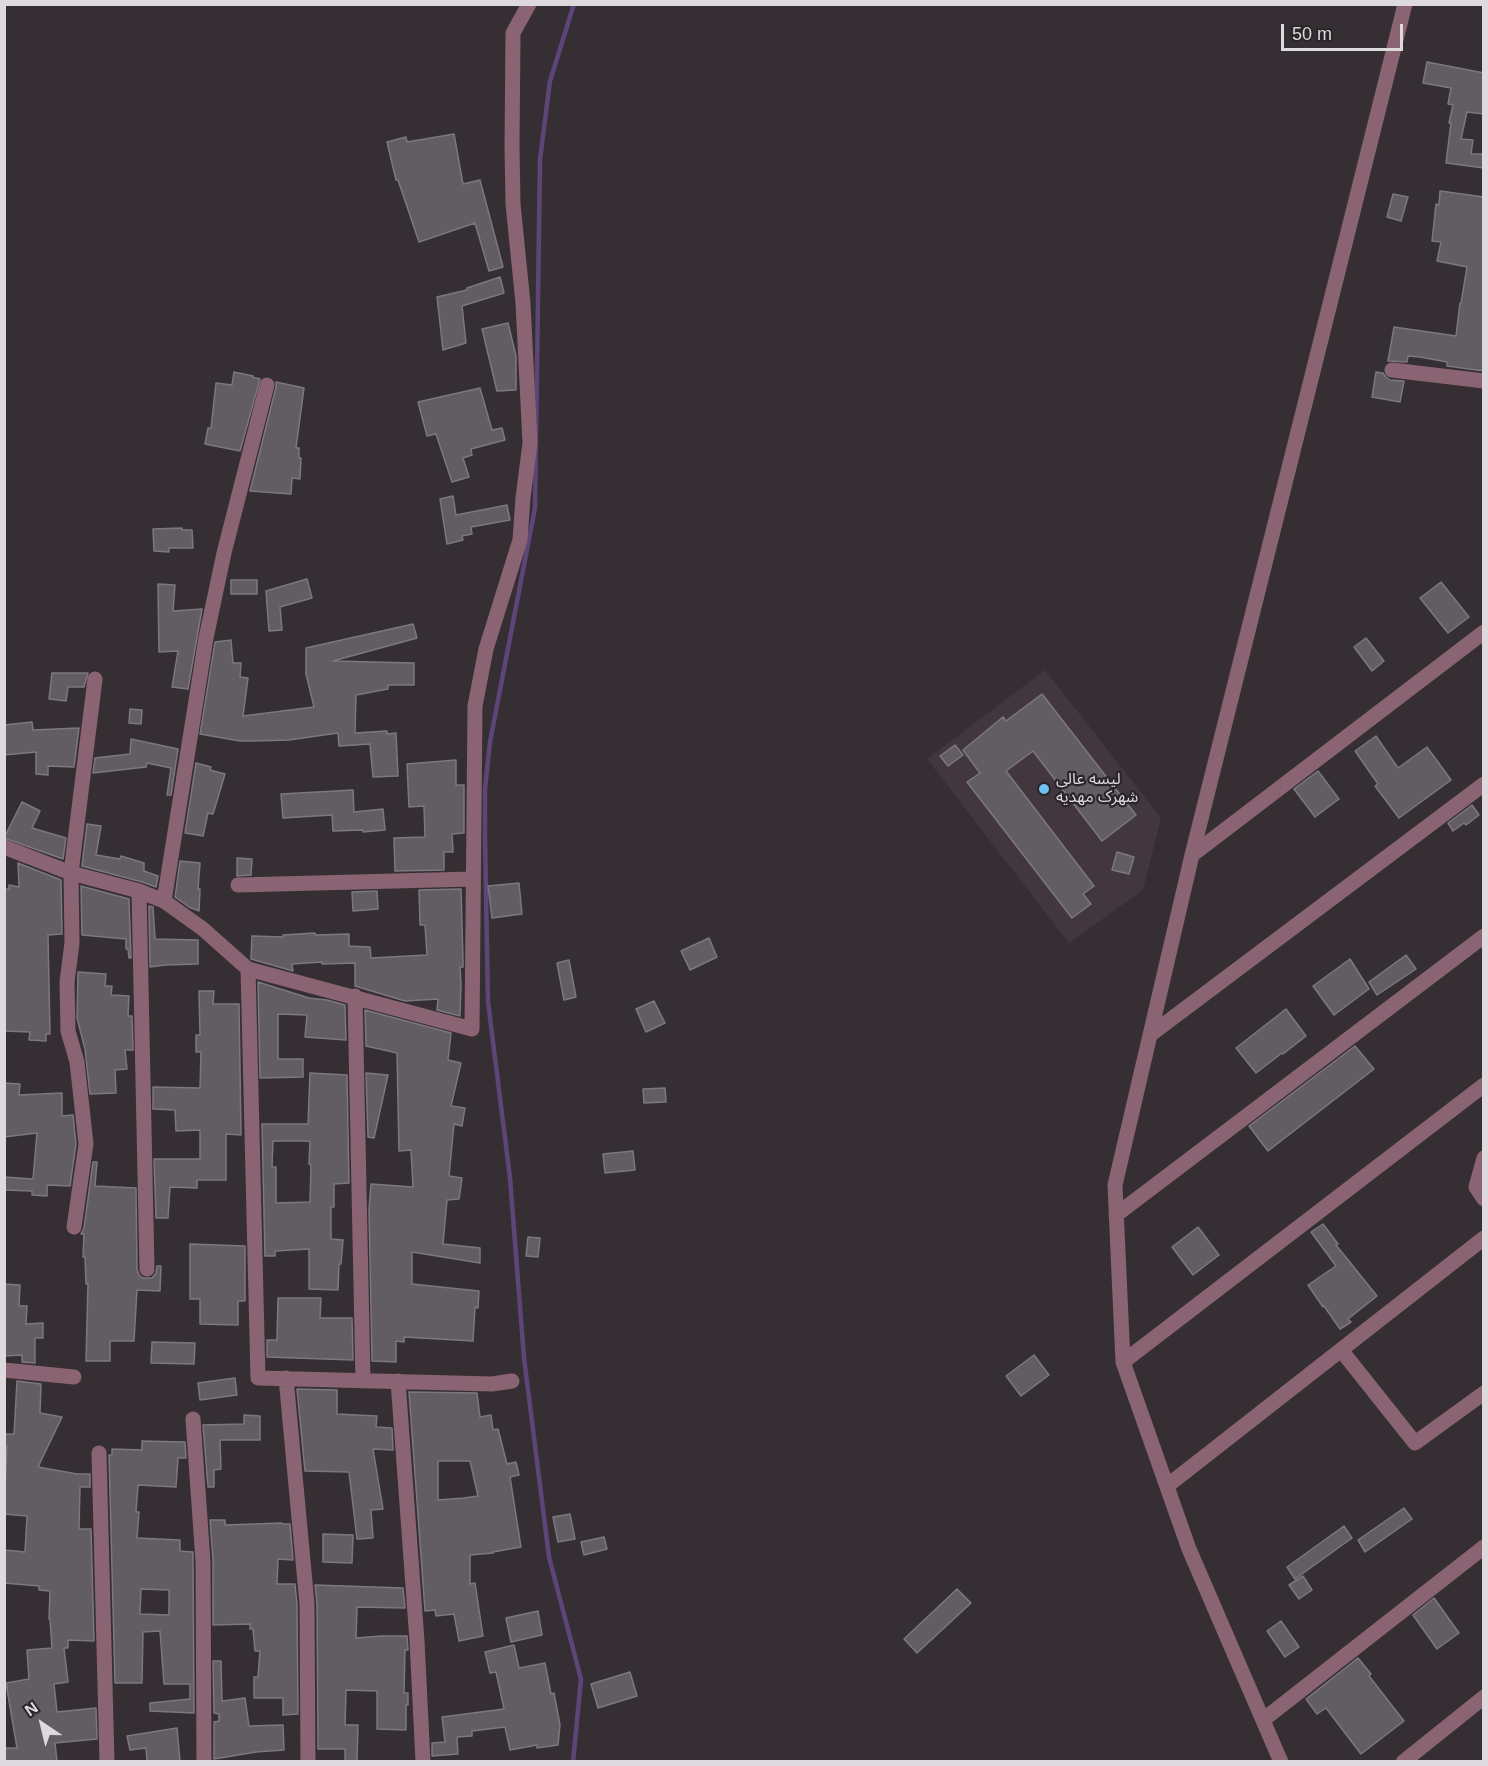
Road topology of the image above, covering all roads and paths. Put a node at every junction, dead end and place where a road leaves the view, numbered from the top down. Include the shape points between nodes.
1 (529, 4) edge
2 (1405, 4) edge
3 (1392, 370) dead end
4 (1484, 381) edge
5 (267, 385) dead end
6 (1484, 632) edge
7 (95, 678) dead end
8 (1484, 784) edge
9 (4, 847) edge
10 (1192, 855) junction
11 (71, 873) junction
12 (473, 879) junction
13 (238, 885) dead end
14 (139, 891) junction
15 (164, 902) junction
16 (1484, 936) edge
17 (248, 969) junction
18 (355, 996) junction
19 (1150, 1035) junction
20 (1484, 1085) edge
21 (1484, 1158) edge
22 (1484, 1198) edge
23 (1116, 1215) junction
24 (74, 1227) dead end
25 (1484, 1238) edge
26 (147, 1269) dead end
27 (1341, 1350) junction
28 (1124, 1362) junction
29 (4, 1370) edge
30 (74, 1377) dead end
31 (286, 1378) junction
32 (363, 1381) junction
33 (512, 1381) dead end
34 (398, 1382) junction
35 (1484, 1394) edge
36 (193, 1419) dead end
37 (99, 1453) dead end
38 (1167, 1486) junction
39 (1484, 1547) edge
40 (1484, 1697) edge
41 (1263, 1720) junction
42 (106, 1761) edge
43 (204, 1761) edge
44 (308, 1761) edge
45 (423, 1761) edge
46 (1281, 1761) edge
47 (1403, 1761) edge

1 - 12 street via 513,33 512,146 530,443 520,540 486,649 475,706
2 - 10 street
3 - 4 street
5 - 15 street via 206,638
6 - 10 street
7 - 11 street
8 - 19 street
9 - 11 street
10 - 19 street
11 - 14 street
11 - 24 street via 68,1031 77,1062 86,1144
12 - 13 street
12 - 18 street via 472,1029
14 - 15 street
14 - 26 street
15 - 17 street via 203,929
16 - 23 street
17 - 18 street
17 - 31 street via 258,1378
18 - 32 street
19 - 23 street via 1115,1185
20 - 28 street
21 - 22 street via 1476,1187
23 - 28 street
25 - 27 street
27 - 35 street via 1415,1443
27 - 38 street
28 - 38 street
29 - 30 street
31 - 32 street
31 - 44 street via 307,1604
32 - 34 street
33 - 34 street
34 - 45 street
36 - 43 street via 203,1561
37 - 42 street
38 - 41 street via 1189,1549
39 - 41 street
40 - 47 street
41 - 46 street

